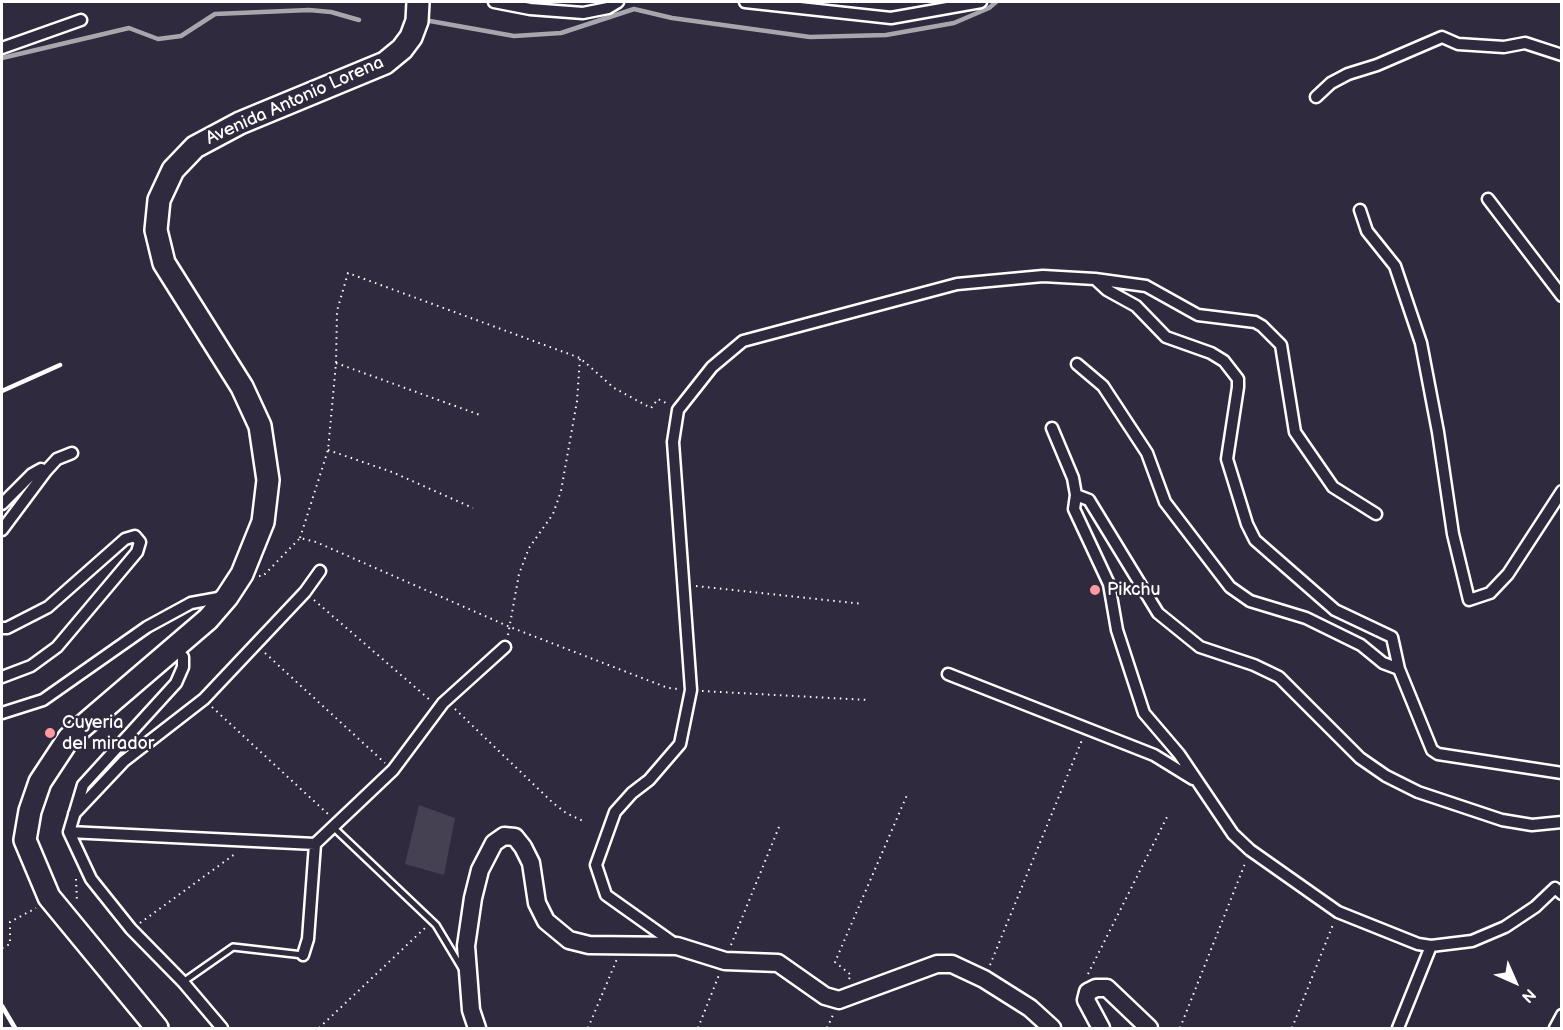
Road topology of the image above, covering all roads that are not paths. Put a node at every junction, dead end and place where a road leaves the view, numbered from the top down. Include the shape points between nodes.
1 (418, 2) edge
2 (494, 2) edge
3 (618, 2) edge
4 (745, 2) edge
5 (981, 2) edge
6 (81, 20) dead end
7 (2, 48) edge
8 (1562, 55) edge
9 (1316, 97) dead end
10 (1488, 200) dead end
11 (1360, 210) dead end
12 (1095, 279) junction
13 (1562, 296) edge
14 (1077, 363) dead end
15 (1053, 428) dead end
16 (72, 453) dead end
17 (46, 471) junction
18 (1562, 491) edge
19 (1076, 495) junction
20 (2, 504) edge
21 (1376, 514) dead end
22 (2, 530) edge
23 (320, 571) dead end
24 (228, 597) junction
25 (2, 628) edge
26 (505, 647) road end
27 (175, 648) junction
28 (1399, 669) junction
29 (948, 674) dead end
30 (2, 678) edge
31 (2, 713) edge
32 (1562, 773) edge
33 (1196, 780) junction
34 (74, 814) junction
35 (1562, 822) edge
36 (336, 825) junction
37 (69, 831) junction
38 (315, 843) junction
39 (1559, 886) edge
40 (677, 946) junction
41 (1431, 946) junction
42 (303, 955) joint
43 (183, 982) junction
44 (470, 982) junction
45 (1562, 1015) edge
46 (157, 1029) edge
47 (222, 1029) edge
48 (477, 1029) edge
49 (1052, 1029) edge
50 (1101, 1029) edge
51 (1149, 1029) edge
52 (1398, 1029) edge
53 (1555, 1029) edge

1 - 24 highway, Avenida Antonio Lorena via 411,37 385,63 240,123 204,142 182,158 159,200 156,230 164,263 242,387 265,445 267,501 256,544
2 - 3 street via 583,13
4 - 5 street via 891,18
6 - 7 street
8 - 9 street via 1525,43 1504,47 1458,44 1442,37 1348,74
10 - 13 street
11 - 18 street via 1367,231 1395,266 1421,343 1453,534 1469,600 1490,593 1508,574
12 - 21 street via 1146,286 1198,315 1262,326 1281,345 1295,432 1333,487
12 - 28 street via 1136,306 1166,338 1211,353 1232,369 1238,387 1227,459 1252,534 1291,574 1335,610 1392,637
12 - 40 street via 1043,276 957,284 743,341 712,367 678,410 673,442 691,690 680,744 615,812 596,865 606,895
14 - 28 street via 1103,386 1148,453 1165,502 1230,587 1250,601 1306,618
15 - 19 street via 1073,477
16 - 17 street via 57,459
17 - 20 street via 41,469 32,474
17 - 22 street
19 - 33 street via 1074,509 1109,584 1117,630 1141,708
19 - 35 street via 1089,500 1158,613 1200,647 1279,677 1360,758 1386,776 1418,792 1502,820 1532,825
23 - 34 street via 257,645 204,699 124,761
24 - 27 highway, Avenida Antonio Lorena
24 - 31 street via 191,603 147,627 43,700
25 - 30 street via 48,607 125,539 135,536 140,542 137,552 57,647 31,666
26 - 36 street via 444,703 393,770
27 - 34 street via 183,657 176,683 83,785
27 - 46 highway, Avenida Antonio Lorena via 69,738 50,764 30,811 25,840 49,897
28 - 32 street via 1432,750 1438,754
29 - 33 street via 1154,755
33 - 41 street via 1233,834 1250,850 1338,912
34 - 37 street
36 - 38 street
36 - 44 lane via 432,921
37 - 38 street
37 - 43 street via 91,879 131,929
38 - 42 street via 308,939
39 - 41 street via 1505,927 1472,941
40 - 44 street via 590,945 569,940 546,921 537,903 531,862 523,847 515,837 504,836 494,843 480,870 473,898 466,946
40 - 49 street via 725,961 778,963 825,996 839,1000 937,964 952,964 1030,1008
41 - 52 street
42 - 43 lane via 233,947
43 - 47 street
44 - 48 street via 471,1010
45 - 53 street
50 - 51 street via 1086,1000 1088,992 1096,988 1107,988

